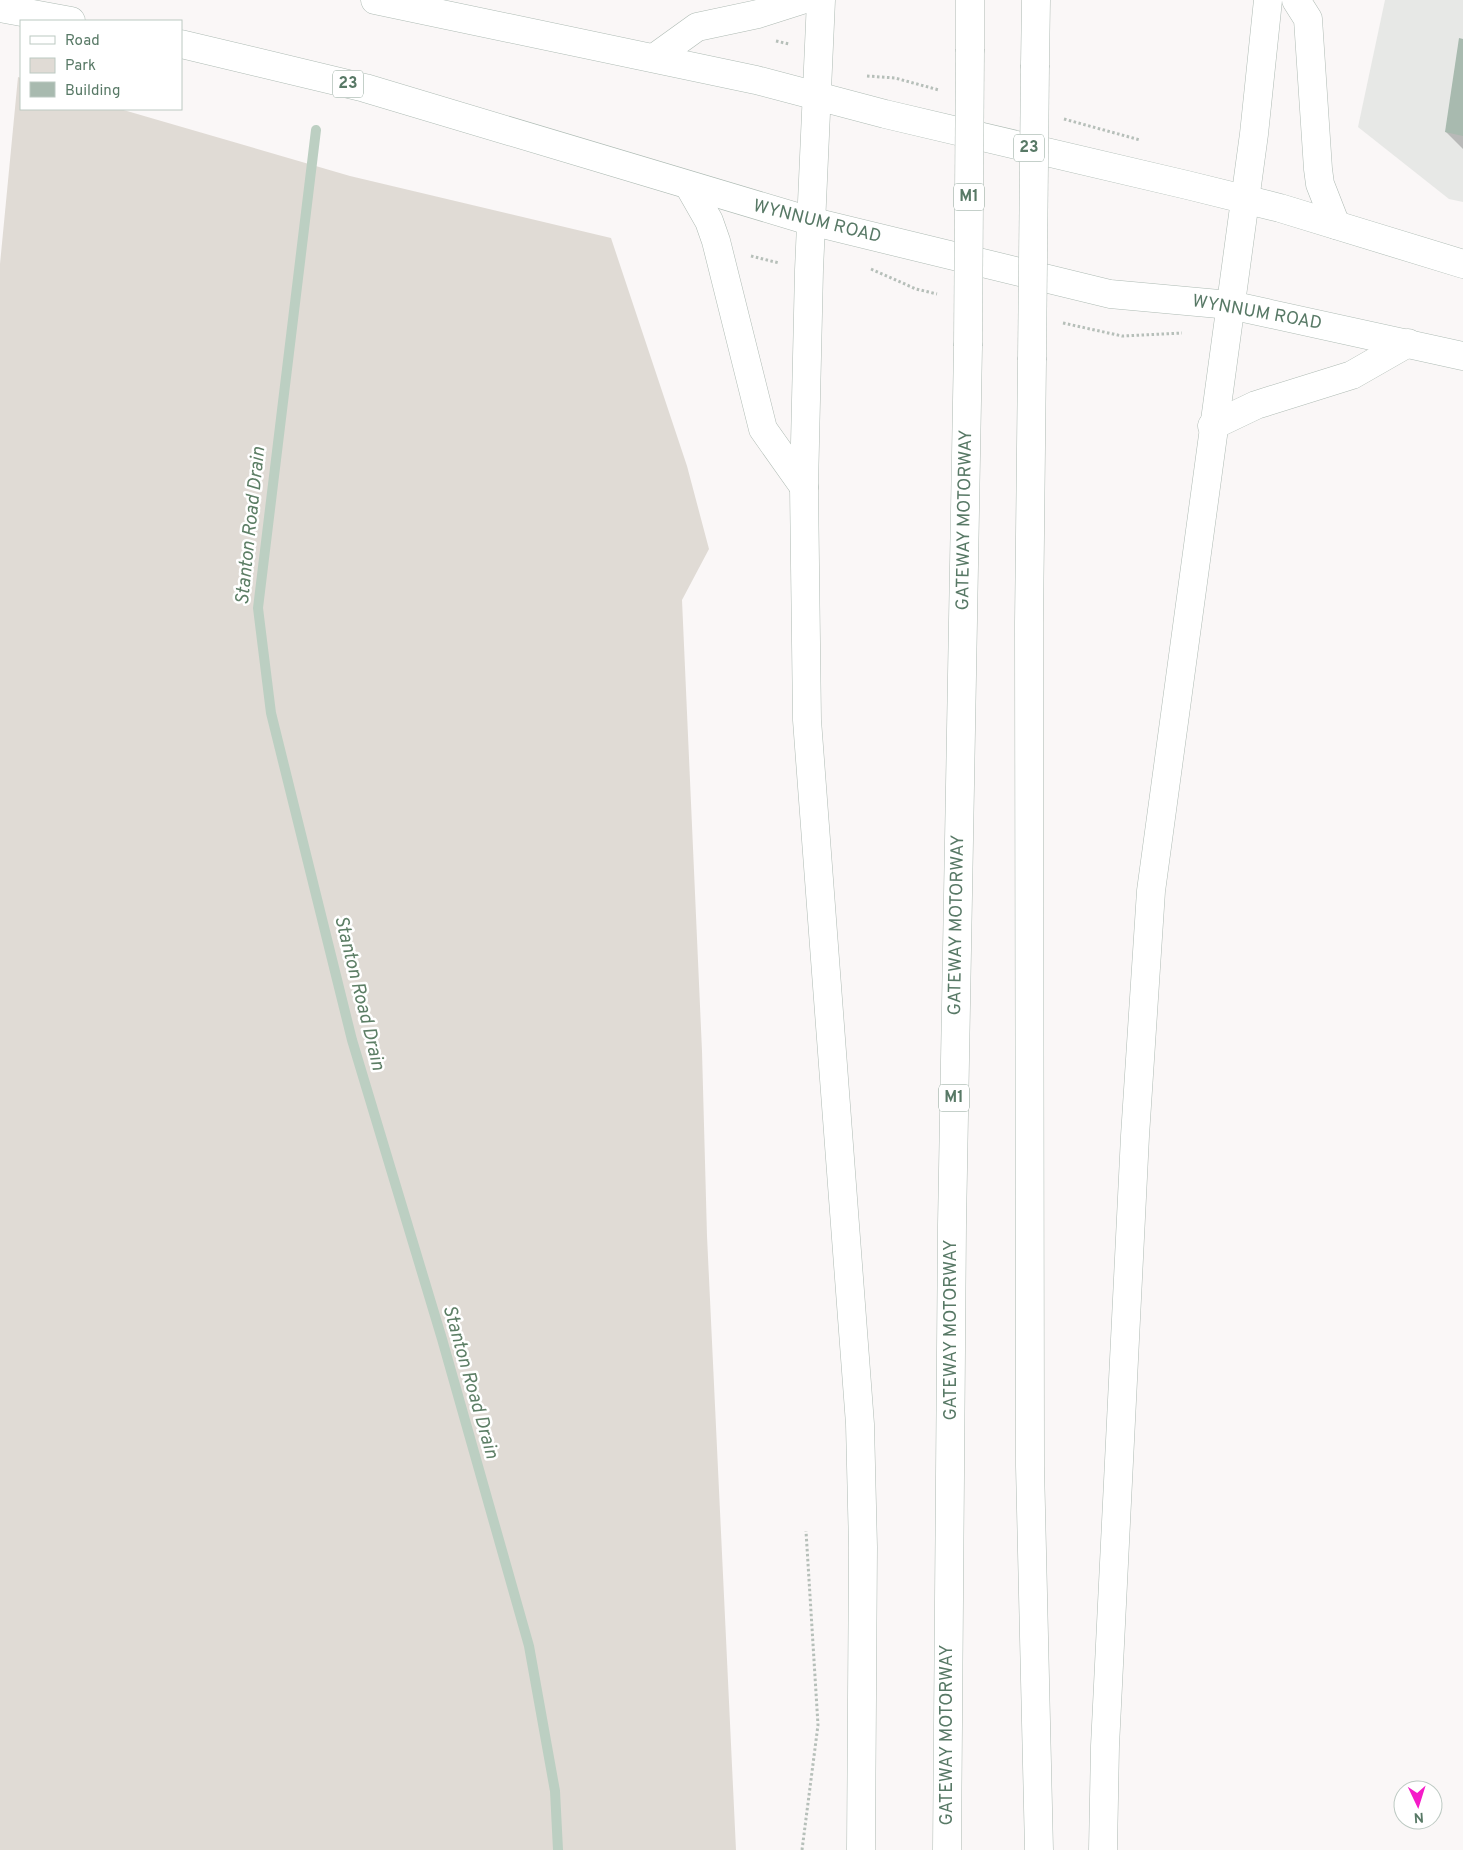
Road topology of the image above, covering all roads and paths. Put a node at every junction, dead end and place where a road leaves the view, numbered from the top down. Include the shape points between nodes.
1 (375, 0) edge
2 (802, 0) edge
3 (821, 0) edge
4 (970, 0) edge
5 (1036, 0) edge
6 (1268, 0) edge
7 (1296, 0) edge
8 (0, 8) edge
9 (66, 20) edge
10 (182, 44) edge
11 (654, 58) junction
12 (815, 96) junction
13 (689, 186) junction
14 (1243, 199) junction
15 (810, 222) junction
16 (1336, 225) junction
17 (749, 255) dead end
18 (782, 264) dead end
19 (1463, 264) edge
20 (1230, 305) junction
21 (1408, 343) junction
22 (1463, 356) edge
23 (1212, 426) junction
24 (804, 487) junction
25 (806, 1531) dead end
26 (802, 1850) edge
27 (861, 1850) edge
28 (947, 1850) edge
29 (1039, 1850) edge
30 (1103, 1850) edge

1 - 11 main road, 23
2 - 11 main road via 758,14 697,27
3 - 12 main road
4 - 28 main road, GATEWAY MOTORWAY / M1, bridge via 968,346 952,1215
5 - 29 main road, bridge via 1029,623 1030,1466
6 - 14 main road via 1256,116
7 - 16 main road via 1308,19 1320,184
8 - 9 main road
10 - 13 main road, WYNNUM ROAD / 23 via 365,88
11 - 12 main road, 23
12 - 14 main road, 23
12 - 15 main road
13 - 15 main road, WYNNUM ROAD / 23
13 - 24 main road via 709,221 716,241 763,429
14 - 16 main road, 23
14 - 20 main road
15 - 20 main road, WYNNUM ROAD / 23 via 1110,294
15 - 24 main road
16 - 19 main road, 23
17 - 18 path
20 - 21 main road, WYNNUM ROAD / 23
20 - 23 main road
21 - 22 main road, WYNNUM ROAD / 23
21 - 23 main road via 1352,375 1256,405
23 - 30 main road via 1150,910 1133,1175 1105,1746
24 - 27 main road via 807,720 860,1424
25 - 26 path via 818,1725

